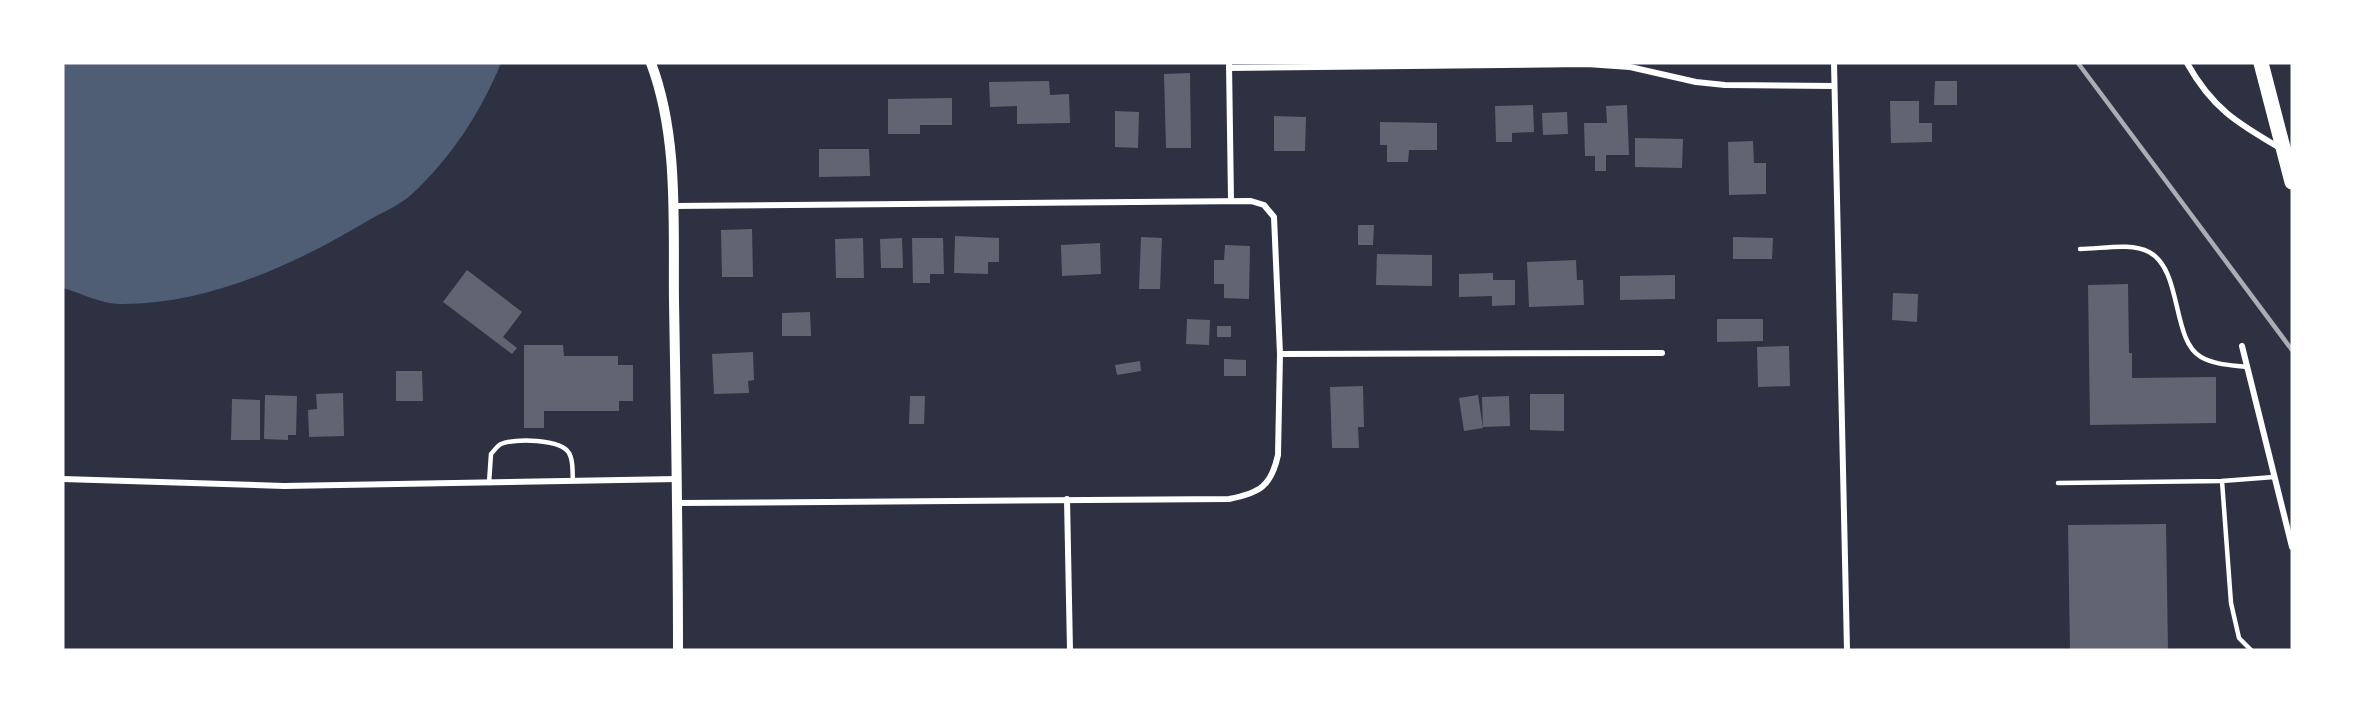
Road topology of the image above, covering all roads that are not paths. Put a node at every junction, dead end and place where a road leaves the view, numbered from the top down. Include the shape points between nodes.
1 (651, 63) edge
2 (1834, 63) edge
3 (2187, 63) edge
4 (2261, 63) edge
5 (1229, 66) edge
6 (1834, 86) junction
7 (2292, 155) edge
8 (2292, 182) edge
9 (1231, 200) junction
10 (673, 206) junction
11 (2080, 249) dead end
12 (2242, 346) dead end
13 (1662, 353) dead end
14 (1280, 354) junction
15 (2247, 367) junction
16 (2274, 477) junction
17 (63, 479) edge
18 (677, 479) junction
19 (573, 481) junction
20 (2222, 481) junction
21 (489, 483) junction
22 (2058, 483) dead end
23 (1067, 499) junction
24 (678, 503) junction
25 (2292, 547) edge
26 (678, 650) edge
27 (1070, 650) edge
28 (1847, 650) edge
29 (2251, 650) edge

1 - 10 street via 667,118
2 - 6 street
3 - 7 street via 2201,88 2233,121
4 - 8 main road
5 - 6 street via 1587,64 1630,67 1725,85
5 - 9 street
6 - 28 street
9 - 10 street
9 - 14 street via 1264,206 1274,218
10 - 18 street
11 - 15 lane via 2149,251 2168,278 2187,341 2200,357
12 - 15 street
13 - 14 street
14 - 23 street via 1278,455 1267,483 1254,494 1229,499
15 - 16 street
16 - 20 lane
16 - 25 street
17 - 21 street via 285,486
18 - 19 street
18 - 24 street
19 - 21 street
19 - 21 lane via 568,450 557,444 514,442 501,444 491,454
20 - 22 lane
20 - 29 lane via 2231,603 2239,638
23 - 24 street
23 - 27 street
24 - 26 street

